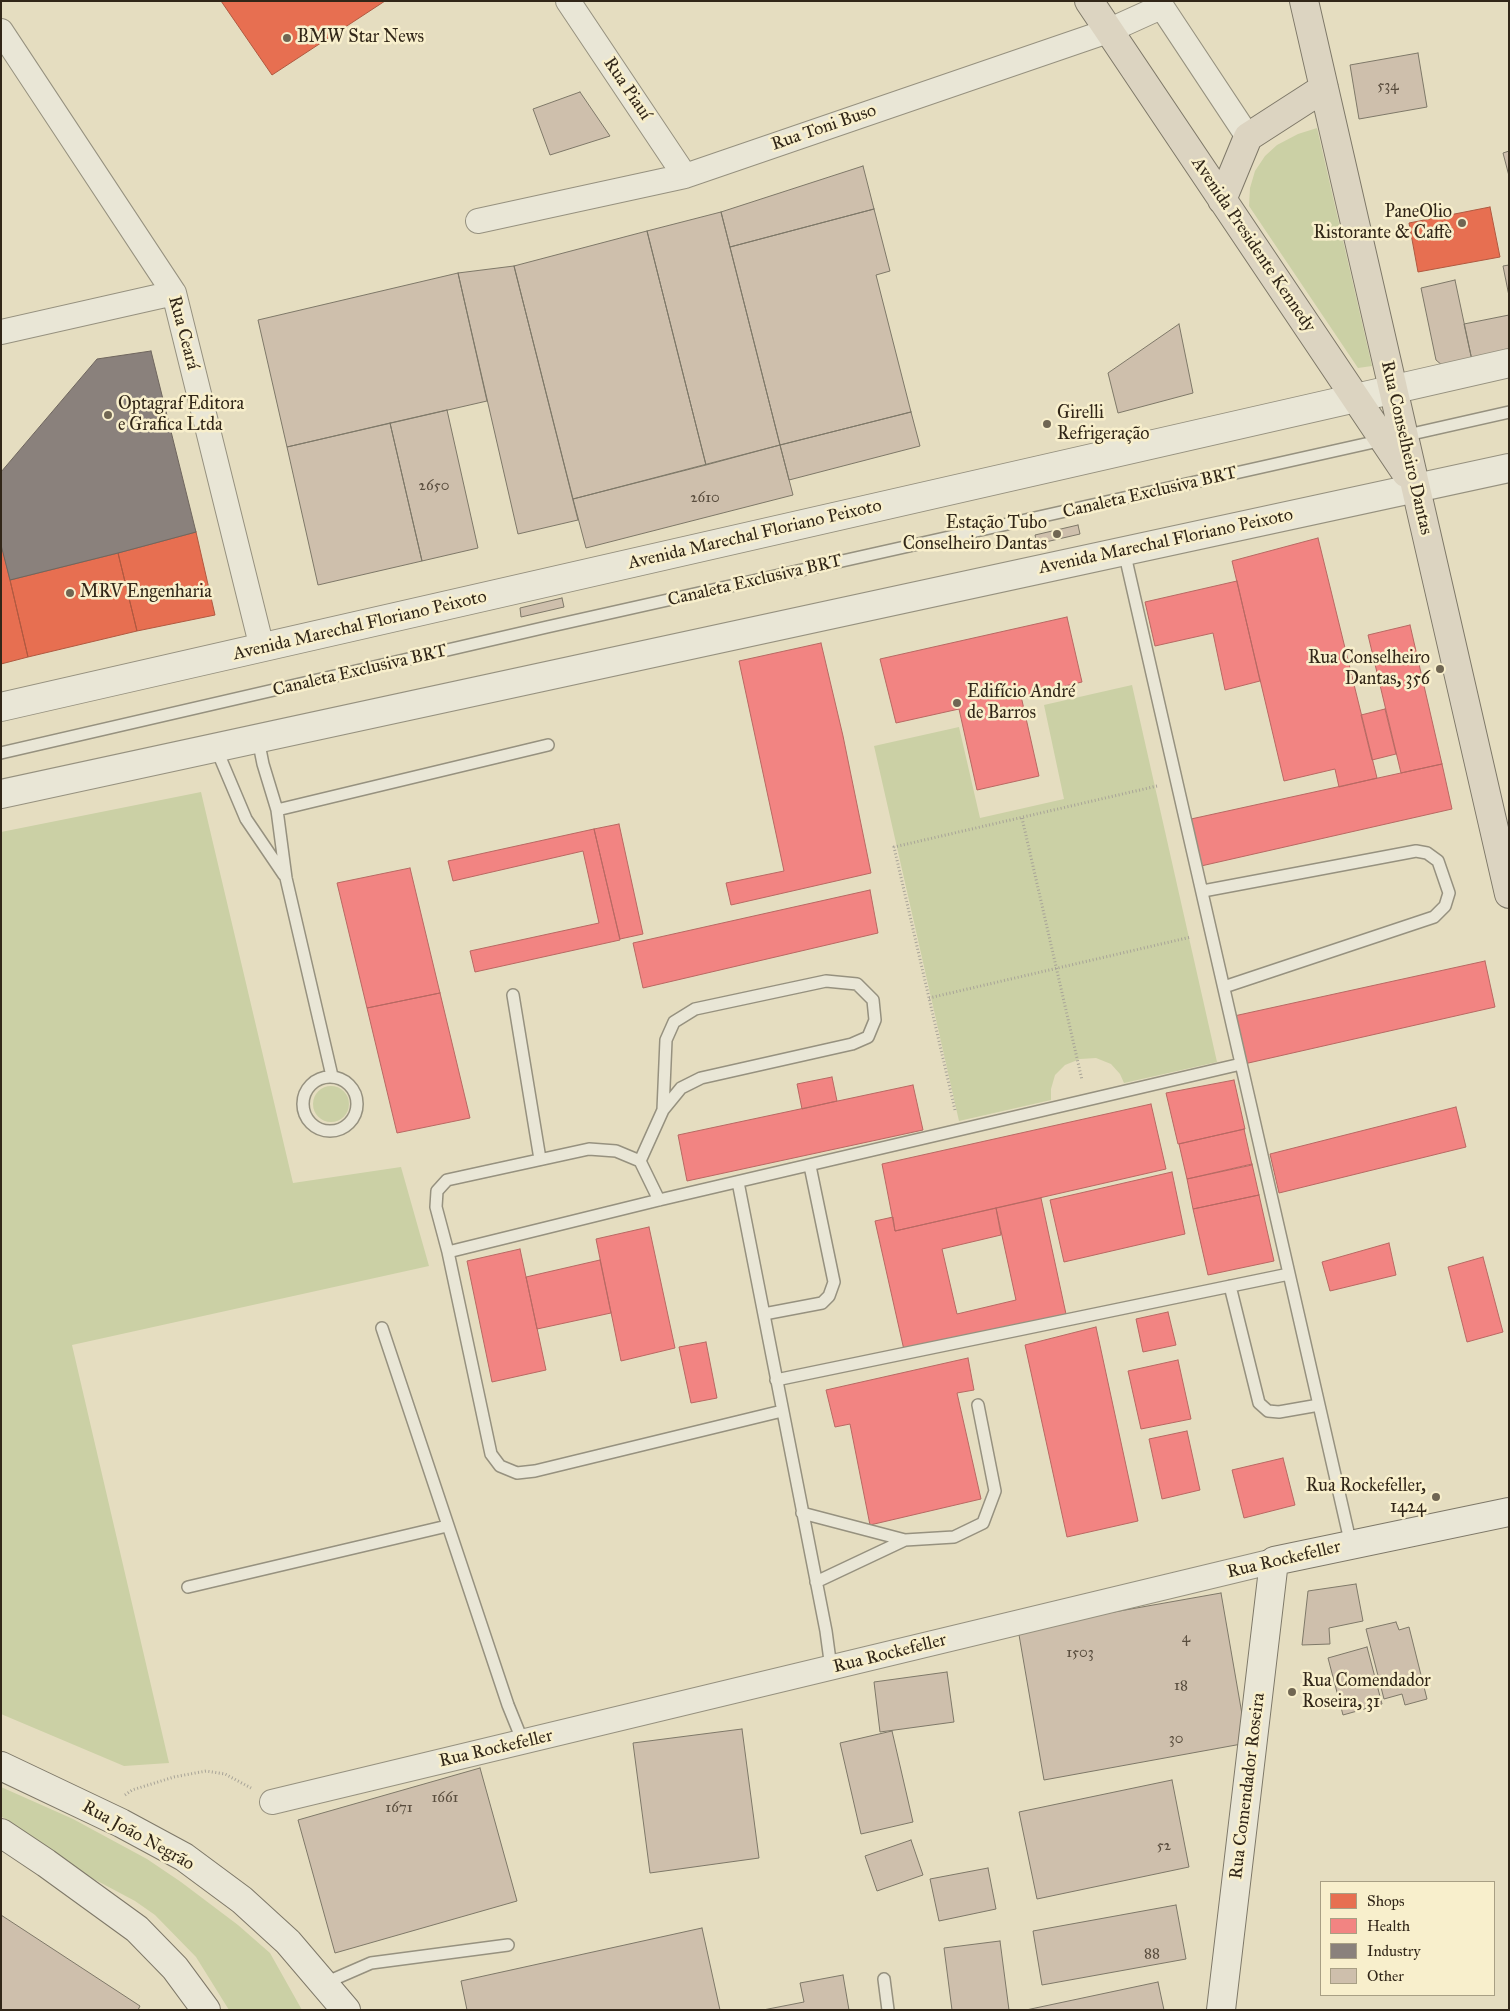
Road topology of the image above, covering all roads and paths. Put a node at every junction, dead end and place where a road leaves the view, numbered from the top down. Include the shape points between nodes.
1 (568, 1) edge
2 (1089, 1) edge
3 (1304, 1) edge
4 (1160, 4) edge
5 (1, 30) edge
6 (1108, 31) junction
7 (1324, 88) junction
8 (1248, 137) junction
9 (685, 176) junction
10 (1222, 200) junction
11 (478, 220) dead end
12 (174, 293) junction
13 (1, 332) edge
14 (1509, 363) edge
15 (1393, 390) junction
16 (1356, 398) junction
17 (1509, 412) edge
18 (1394, 438) junction
19 (1509, 468) edge
20 (1416, 489) junction
21 (1124, 551) junction
22 (262, 648) junction
23 (1, 707) edge
24 (258, 739) junction
25 (548, 745) dead end
26 (216, 748) junction
27 (1, 753) edge
28 (1177, 782) junction
29 (1, 794) edge
30 (277, 810) junction
31 (1022, 818) junction
32 (286, 878) junction
33 (1203, 891) junction
34 (1509, 894) edge
35 (1211, 932) junction
36 (1056, 968) junction
37 (1224, 987) junction
38 (513, 995) dead end
39 (929, 998) junction
40 (1241, 1064) junction
41 (332, 1076) junction
42 (1086, 1100) junction
43 (663, 1110) junction
44 (960, 1130) junction
45 (540, 1159) junction
46 (640, 1161) junction
47 (810, 1166) junction
48 (738, 1182) junction
49 (659, 1200) junction
50 (448, 1252) junction
51 (1289, 1274) junction
52 (1230, 1286) junction
53 (764, 1314) junction
54 (382, 1328) dead end
55 (776, 1380) junction
56 (978, 1405) dead end
57 (1319, 1405) junction
58 (782, 1411) junction
59 (1509, 1512) edge
60 (802, 1513) junction
61 (447, 1526) junction
62 (906, 1540) junction
63 (1351, 1545) junction
64 (1274, 1562) junction
65 (816, 1582) junction
66 (188, 1586) dead end
67 (831, 1668) junction
68 (523, 1742) junction
69 (1, 1766) edge
70 (272, 1802) joint
71 (98, 1812) junction
72 (1, 1833) edge
73 (508, 1945) dead end
74 (884, 1978) dead end
75 (325, 1983) junction
76 (206, 2010) edge
77 (346, 2010) edge
78 (888, 2010) edge
79 (1221, 2010) edge

1 - 9 street, Rua Piauí
2 - 6 main road, Avenida Presidente Kennedy
3 - 7 main road, Rua Conselheiro Dantas
4 - 6 street, Rua Toni Buso
4 - 8 street
5 - 12 street, Rua Ceará
6 - 9 street, Rua Toni Buso
6 - 10 main road, Avenida Presidente Kennedy
7 - 8 main road
7 - 15 main road, Rua Conselheiro Dantas
8 - 10 main road
9 - 11 street, Rua Toni Buso
10 - 16 main road, Avenida Presidente Kennedy
12 - 13 street
12 - 22 street, Rua Ceará
14 - 15 street, Avenida Marechal Floriano Peixoto
15 - 16 street, Avenida Marechal Floriano Peixoto
15 - 18 main road, Rua Conselheiro Dantas
16 - 18 main road, Avenida Presidente Kennedy
16 - 22 street, Avenida Marechal Floriano Peixoto
17 - 18 lane, Canaleta Exclusiva BRT
18 - 20 main road, Rua Conselheiro Dantas
18 - 27 lane, Canaleta Exclusiva BRT
19 - 20 street, Avenida Marechal Floriano Peixoto
20 - 21 street, Avenida Marechal Floriano Peixoto
20 - 34 main road, Rua Conselheiro Dantas
21 - 24 street, Avenida Marechal Floriano Peixoto
21 - 28 lane
22 - 23 street, Avenida Marechal Floriano Peixoto
24 - 26 street, Avenida Marechal Floriano Peixoto
24 - 30 lane
25 - 30 lane
26 - 29 street, Avenida Marechal Floriano Peixoto
26 - 32 lane via 246,819
28 - 31 path
28 - 33 lane
30 - 32 lane
31 - 36 path
31 - 39 path via 894,847
32 - 41 lane
33 - 35 lane
33 - 37 lane via 1416,851 1427,853 1438,862 1449,893 1445,906 1434,917
35 - 36 path
35 - 37 lane
36 - 39 path
36 - 42 path
37 - 40 lane
38 - 45 lane
39 - 44 path
40 - 42 lane
40 - 51 lane
41 - 41 lane via 314,1081 304,1096 304,1113 314,1126 330,1132 346,1126 357,1113 357,1095 347,1082
42 - 44 lane
43 - 43 lane via 681,1088 702,1078 852,1044 868,1037 875,1020 873,1000 857,984 826,982 695,1008 674,1022 666,1040
43 - 46 lane
44 - 47 lane
45 - 46 lane via 589,1149 616,1151
45 - 50 lane via 447,1180 437,1191 436,1208
46 - 49 lane
47 - 48 lane
47 - 53 lane via 834,1282 829,1296 822,1303
48 - 49 lane
48 - 53 lane
49 - 50 lane
50 - 58 lane via 491,1454 500,1466 517,1472 535,1471
51 - 52 lane
51 - 57 lane
52 - 55 lane
52 - 57 lane via 1259,1403 1268,1411 1279,1412
53 - 55 lane
54 - 61 lane
55 - 58 lane
56 - 62 lane via 995,1490 983,1523 954,1537
57 - 63 lane
58 - 60 lane
59 - 63 street, Rua Rockefeller
60 - 62 lane
60 - 65 lane
61 - 66 lane
61 - 68 lane
62 - 65 lane
63 - 64 street, Rua Rockefeller
64 - 67 street, Rua Rockefeller
64 - 79 street, Rua Comendador Roseira
65 - 67 lane
67 - 68 street, Rua Rockefeller
68 - 70 street, Rua Rockefeller
69 - 71 street, Rua João Negrão
70 - 71 path via 225,1774 206,1771 132,1790
71 - 75 street, Rua João Negrão via 184,1857 242,1900 288,1942
72 - 76 street via 137,1929 175,1968
73 - 75 lane via 371,1963
74 - 78 lane
75 - 77 street, Rua João Negrão

